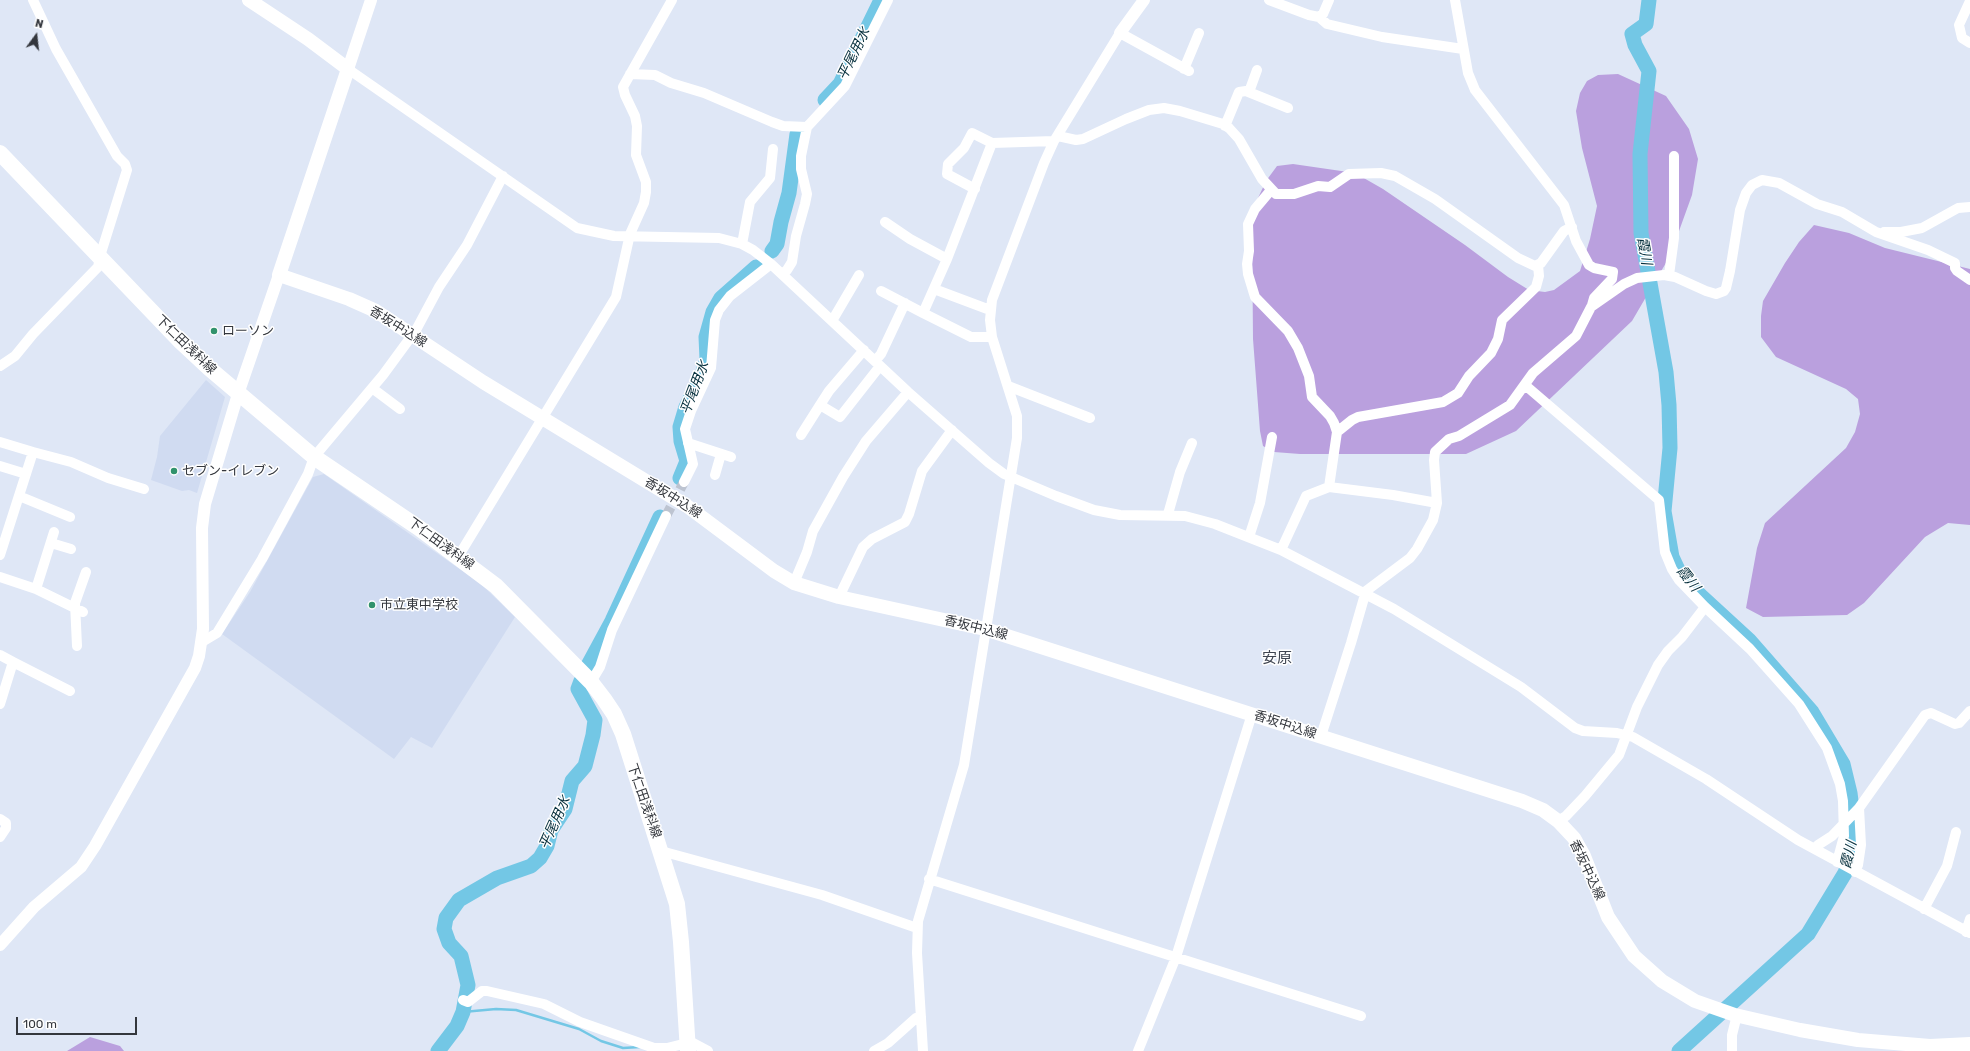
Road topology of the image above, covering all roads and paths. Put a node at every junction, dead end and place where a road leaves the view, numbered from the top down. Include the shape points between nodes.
1 (33, 0) edge
2 (249, 0) edge
3 (371, 0) edge
4 (672, 0) edge
5 (888, 0) edge
6 (1144, 0) edge
7 (1269, 0) edge
8 (1329, 0) edge
9 (1455, 0) edge
10 (1970, 1) edge
11 (1319, 17) junction
12 (1120, 33) junction
13 (1199, 33) dead end
14 (1970, 44) edge
15 (1463, 49) junction
16 (348, 69) junction
17 (1257, 70) dead end
18 (630, 74) junction
19 (1249, 92) junction
20 (1288, 108) dead end
21 (1225, 126) junction
22 (807, 127) junction
23 (1056, 138) junction
24 (992, 143) junction
25 (773, 149) dead end
26 (0, 153) edge
27 (1674, 156) dead end
28 (503, 176) junction
29 (975, 188) junction
30 (1271, 190) junction
31 (1970, 207) edge
32 (885, 222) dead end
33 (1572, 227) junction
34 (1876, 232) junction
35 (630, 236) junction
36 (742, 244) junction
37 (101, 259) junction
38 (947, 259) junction
39 (771, 264) junction
40 (1538, 265) junction
41 (782, 274) junction
42 (279, 275) junction
43 (859, 275) dead end
44 (1669, 275) junction
45 (1970, 280) edge
46 (934, 289) junction
47 (881, 291) dead end
48 (905, 303) junction
49 (1591, 307) junction
50 (990, 310) junction
51 (923, 313) junction
52 (832, 321) junction
53 (412, 335) junction
54 (992, 337) junction
55 (864, 350) junction
56 (878, 363) junction
57 (0, 366) edge
58 (1525, 385) junction
59 (1008, 386) junction
60 (372, 388) junction
61 (908, 392) junction
62 (238, 394) junction
63 (820, 405) junction
64 (400, 410) dead end
65 (542, 418) junction
66 (1090, 418) dead end
67 (952, 430) junction
68 (1337, 432) junction
69 (801, 435) dead end
70 (1272, 437) dead end
71 (0, 442) edge
72 (688, 443) junction
73 (1192, 443) dead end
74 (33, 452) junction
75 (314, 456) junction
76 (0, 466) edge
77 (26, 474) junction
78 (715, 475) dead end
79 (1010, 477) junction
80 (684, 482) tunnel mouth
81 (1329, 487) junction
82 (144, 489) dead end
83 (19, 496) junction
84 (1437, 503) junction
85 (1168, 514) junction
86 (666, 516) tunnel mouth
87 (70, 517) dead end
88 (54, 532) dead end
89 (1249, 537) junction
90 (51, 543) junction
91 (71, 549) dead end
92 (1281, 550) junction
93 (0, 555) edge
94 (458, 556) junction
95 (86, 572) dead end
96 (0, 577) edge
97 (794, 583) junction
98 (36, 589) junction
99 (1365, 593) junction
100 (839, 597) junction
101 (1705, 607) junction
102 (79, 610) junction
103 (985, 629) junction
104 (202, 642) junction
105 (77, 646) dead end
106 (0, 655) edge
107 (13, 662) junction
108 (591, 682) junction
109 (70, 691) dead end
110 (0, 704) edge
111 (1970, 711) edge
112 (1252, 714) junction
113 (1626, 735) junction
114 (1321, 736) junction
115 (1858, 810) junction
116 (0, 820) edge
117 (1558, 821) junction
118 (1844, 825) junction
119 (1956, 832) dead end
120 (0, 837) edge
121 (1818, 845) dead end
122 (661, 851) junction
123 (1839, 863) junction
124 (1853, 871) junction
125 (929, 879) junction
126 (1924, 909) junction
127 (1970, 919) edge
128 (917, 928) junction
129 (1968, 933) edge
130 (0, 945) edge
131 (1176, 957) junction
132 (465, 1001) dead end
133 (1735, 1015) junction
134 (1361, 1016) dead end
135 (921, 1017) junction
136 (1970, 1044) edge
137 (688, 1047) edge
138 (708, 1051) edge
139 (874, 1051) edge
140 (923, 1051) edge
141 (1138, 1051) edge
142 (1732, 1051) edge

1 - 37 street via 56,49 117,156 127,167
2 - 16 main road
3 - 16 street
4 - 18 street
5 - 22 street via 845,86
6 - 12 street
7 - 11 street
8 - 11 street
9 - 15 street
10 - 14 street via 1959,30 1962,38
11 - 15 street via 1327,24 1382,37
12 - 13 street via 1187,70
12 - 23 street
15 - 33 street via 1475,90 1564,205
16 - 28 street
16 - 42 main road
17 - 19 street
18 - 22 street via 655,75 783,126
18 - 35 street via 625,81 624,91 635,116 636,155 646,182 646,192
19 - 20 street
19 - 21 street via 1239,92
21 - 23 street via 1180,111 1156,108 1106,127 1083,139
21 - 30 street via 1239,139
22 - 41 street via 801,169 807,194 792,262
23 - 24 street
23 - 50 street via 997,283
24 - 29 street
24 - 29 street via 972,134 964,148 948,164 947,174
25 - 36 street via 770,178 750,202
26 - 37 main road, 下仁田浅科線
27 - 44 street via 1674,238
28 - 35 street via 577,228 602,235
28 - 53 street via 467,245
29 - 38 street
30 - 40 street via 1276,194 1294,194 1318,186 1330,187 1349,174 1381,173 1395,176 1435,199 1518,258 1528,264
30 - 68 street via 1255,209 1248,224 1247,264 1251,289 1255,297 1288,331 1309,376 1312,397 1330,416
31 - 34 street via 1958,208 1922,228 1901,232
32 - 38 street
33 - 40 street via 1564,231
33 - 49 street via 1576,241 1589,265 1613,272 1612,279 1594,298
34 - 44 street via 1842,212 1818,204 1789,187 1762,180 1752,185 1746,193 1740,210 1728,283 1724,291 1716,294 1706,292
34 - 45 street via 1928,250 1955,263 1957,271
35 - 36 street via 719,238
35 - 65 street via 613,303
36 - 39 street via 762,255
37 - 57 street via 98,267 15,356
37 - 62 main road, 下仁田浅科線 via 181,342
38 - 46 street
39 - 41 street
39 - 72 street via 730,296 719,310 715,320 711,368 690,411 685,430
40 - 68 street via 1536,287 1502,320 1492,353 1468,376 1458,394 1443,402 1358,417
41 - 52 street
42 - 53 main road, 香坂中込線 via 364,305
42 - 62 street
43 - 52 street
44 - 49 street via 1644,276 1624,284
46 - 50 street
46 - 51 street
47 - 48 street
48 - 51 street
48 - 56 street
49 - 58 street via 1576,336 1533,373
50 - 54 street
51 - 54 street via 971,337
52 - 55 street
53 - 60 street
53 - 65 main road, 香坂中込線
54 - 59 street
55 - 56 street
55 - 63 street
56 - 61 street
56 - 63 street via 840,417
58 - 84 street via 1510,405 1459,436 1449,439 1435,452
58 - 101 street via 1659,500 1668,560 1679,580
59 - 66 street
59 - 79 street via 1018,424
60 - 64 street
60 - 75 street
61 - 67 street
61 - 97 street via 866,440 843,476 813,531
62 - 75 main road, 下仁田浅科線
62 - 104 street via 204,513
63 - 69 street
65 - 94 street
65 - 97 main road, 香坂中込線 via 687,506
67 - 79 street via 989,463
67 - 100 street via 922,471 905,522 872,539 863,547
68 - 81 street
70 - 89 street via 1260,503
71 - 74 street
72 - 78 street via 726,456
72 - 80 street via 693,464
73 - 85 street via 1180,472
74 - 77 street
74 - 82 street via 71,462 108,478
75 - 94 main road, 下仁田浅科線
75 - 104 street via 308,474 254,572 217,633
76 - 77 street
77 - 83 street
79 - 85 street via 1080,506 1107,513
79 - 103 street
81 - 84 street
81 - 92 street via 1306,496
83 - 87 street
83 - 93 street
84 - 99 street via 1433,520 1410,558
85 - 89 street via 1199,519
86 - 108 street via 612,630 600,667
88 - 90 street
89 - 92 street
90 - 91 street
90 - 98 street
92 - 99 street
94 - 108 main road, 下仁田浅科線 via 496,586
95 - 102 street via 76,596
96 - 98 street
97 - 100 main road, 香坂中込線
98 - 102 street
99 - 113 street via 1521,687 1575,728
99 - 114 street
100 - 103 main road, 香坂中込線
101 - 113 street via 1658,666
101 - 118 street via 1750,649 1784,686 1819,735 1827,748 1840,784
102 - 105 street
103 - 112 main road, 香坂中込線
103 - 125 street via 964,765
104 - 130 street via 189,681 88,857 73,875 20,921
106 - 107 street
107 - 109 street
107 - 110 street
108 - 122 main road, 下仁田浅科線 via 614,714 623,734
111 - 115 street via 1955,724 1931,713 1925,715
112 - 114 main road, 香坂中込線
112 - 131 street
113 - 117 street via 1619,755 1603,776 1566,816
113 - 123 street via 1706,779 1798,840
114 - 117 main road, 香坂中込線 via 1522,800
115 - 118 street
115 - 124 street via 1861,845 1858,865
116 - 120 street via 6,823 6,828
117 - 133 main road, 香坂中込線 via 1580,847 1608,916 1634,956 1662,981 1684,995
118 - 121 street
118 - 123 street
119 - 126 street via 1947,866
122 - 128 street via 822,895
122 - 137 main road, 下仁田浅科線 via 680,920
123 - 124 street
124 - 126 street
125 - 128 street
125 - 131 street
126 - 129 street
127 - 129 street
128 - 135 street
131 - 134 street
131 - 141 street
132 - 137 street via 482,991 487,991 544,1004 580,1022 654,1048
133 - 136 main road, 香坂中込線 via 1858,1040 1923,1046
133 - 142 street
135 - 139 street via 916,1018 888,1043
135 - 140 street
137 - 138 street via 694,1043

